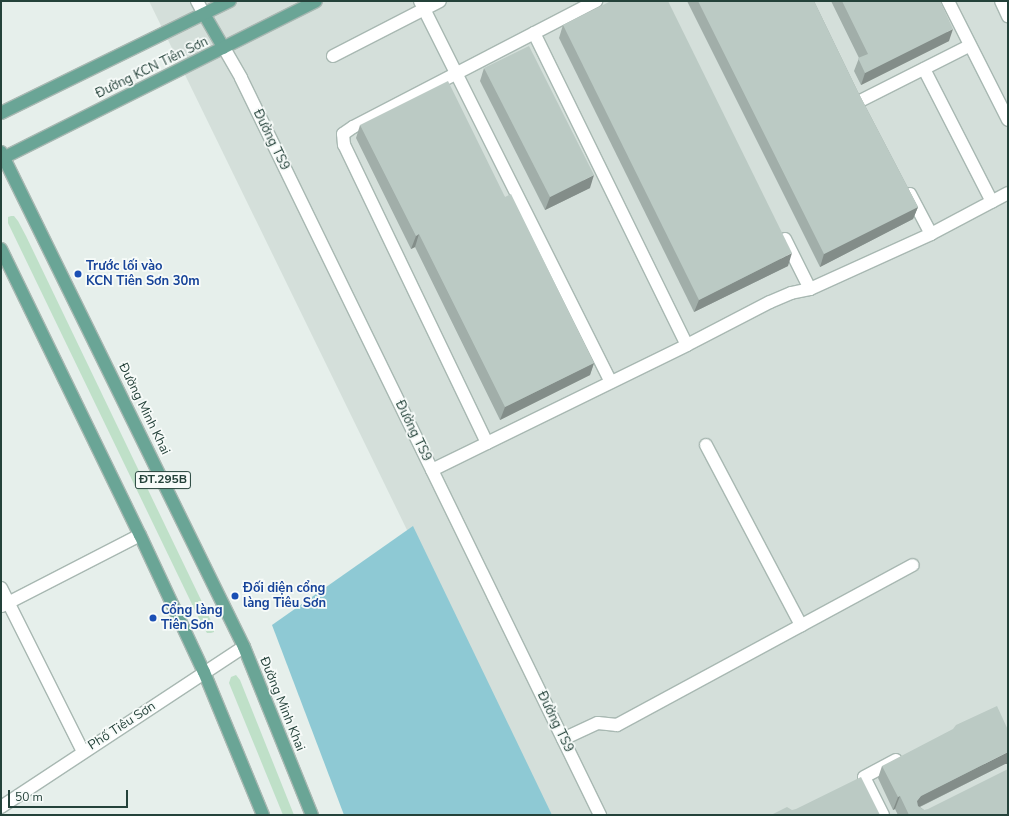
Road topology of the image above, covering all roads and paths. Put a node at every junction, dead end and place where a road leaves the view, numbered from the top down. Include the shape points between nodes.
1 (197, 1) edge
2 (230, 1) edge
3 (316, 1) edge
4 (440, 1) edge
5 (596, 1) edge
6 (948, 1) edge
7 (1001, 1) edge
8 (422, 5) edge
9 (204, 14) junction
10 (1008, 16) edge
11 (534, 33) junction
12 (969, 46) junction
13 (224, 48) junction
14 (333, 56) dead end
15 (924, 69) junction
16 (455, 74) junction
17 (1, 113) edge
18 (868, 115) edge
19 (1008, 120) edge
20 (2, 156) edge
21 (905, 185) edge
22 (1008, 193) edge
23 (992, 202) junction
24 (778, 225) edge
25 (931, 234) junction
26 (2, 256) edge
27 (810, 288) junction
28 (687, 345) junction
29 (611, 382) junction
30 (487, 443) junction
31 (706, 444) dead end
32 (432, 470) junction
33 (140, 535) junction
34 (913, 565) dead end
35 (1, 588) edge
36 (5, 604) edge
37 (800, 625) junction
38 (244, 647) junction
39 (204, 672) junction
40 (563, 739) junction
41 (83, 752) junction
42 (904, 756) edge
43 (864, 777) junction
44 (850, 784) edge
45 (1, 807) edge
46 (263, 815) edge
47 (312, 815) edge
48 (600, 815) edge
49 (883, 815) edge

1 - 9 street
2 - 9 main road, Đường KCN Tiên Sơn
3 - 13 main road, Đường KCN Tiên Sơn
4 - 8 street
5 - 11 street
6 - 12 street
7 - 10 street
8 - 14 street
8 - 16 street
9 - 13 main road
9 - 17 main road, Đường KCN Tiên Sơn
11 - 16 street
11 - 28 street
12 - 15 street
12 - 19 street
13 - 20 main road, Đường KCN Tiên Sơn
13 - 32 street, Đường TS9
15 - 18 street via 858,97
15 - 23 street
16 - 29 street
16 - 30 street via 346,131 342,140
20 - 38 main road, Đường Minh Khai / ĐT.295B
21 - 25 street
22 - 23 street
23 - 25 street
24 - 27 street
25 - 27 street
26 - 33 main road, ĐT.295B
27 - 28 street via 770,302
28 - 29 street
29 - 30 street
30 - 32 street
31 - 37 street
32 - 40 street, Đường TS9
33 - 36 street
33 - 39 main road, ĐT.295B
34 - 37 street
35 - 36 street
36 - 41 street
37 - 40 street via 617,725 598,723
38 - 39 street, Phố Tiêu Sơn
38 - 47 main road, Đường Minh Khai / ĐT.295B
39 - 41 street, Phố Tiêu Sơn
39 - 46 main road, ĐT.295B
40 - 48 street, Đường TS9
41 - 45 street, Phố Tiêu Sơn
42 - 43 street
43 - 44 street
43 - 49 street

